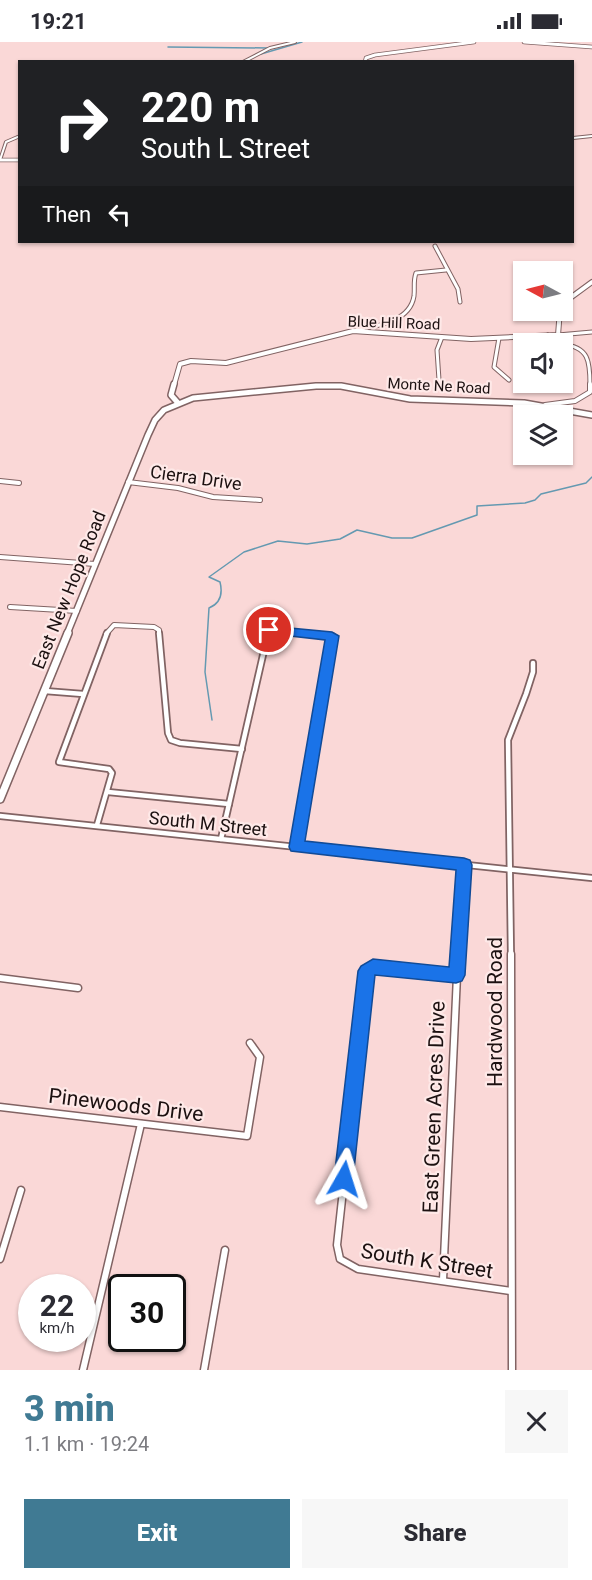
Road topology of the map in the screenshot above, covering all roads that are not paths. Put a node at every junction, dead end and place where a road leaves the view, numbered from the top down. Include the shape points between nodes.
1 (295, 42) edge
2 (474, 42) edge
3 (524, 42) edge
4 (592, 47) edge
5 (247, 60) edge
6 (366, 60) edge
7 (592, 136) edge
8 (18, 137) edge
9 (574, 138) edge
10 (0, 160) edge
11 (18, 160) edge
12 (435, 246) dead end
13 (446, 270) junction
14 (592, 282) edge
15 (573, 296) edge
16 (460, 302) dead end
17 (353, 331) junction
18 (592, 332) edge
19 (573, 333) edge
20 (442, 337) junction
21 (513, 337) edge
22 (499, 338) junction
23 (573, 346) edge
24 (440, 380) dead end
25 (509, 380) dead end
26 (178, 403) junction
27 (545, 405) joint
28 (573, 411) edge
29 (592, 415) edge
30 (0, 481) edge
31 (128, 482) junction
32 (19, 483) dead end
33 (260, 500) dead end
34 (0, 557) edge
35 (95, 564) junction
36 (10, 607) dead end
37 (77, 611) junction
38 (533, 663) dead end
39 (45, 691) junction
40 (83, 694) junction
41 (242, 749) junction
42 (108, 792) junction
43 (0, 799) edge
44 (229, 804) junction
45 (0, 816) edge
46 (97, 825) junction
47 (221, 839) junction
48 (296, 847) junction
49 (464, 865) junction
50 (510, 868) junction
51 (592, 878) edge
52 (456, 975) junction
53 (0, 978) edge
54 (78, 988) dead end
55 (250, 1043) dead end
56 (0, 1107) edge
57 (141, 1124) junction
58 (21, 1190) dead end
59 (225, 1250) dead end
60 (0, 1259) edge
61 (443, 1280) junction
62 (511, 1291) junction
63 (512, 1368) edge
64 (83, 1370) edge
65 (204, 1370) edge

1 - 5 street via 270,48
2 - 6 street via 375,55
3 - 4 street
7 - 9 street
8 - 10 street via 6,142
10 - 11 street
12 - 13 street
13 - 16 street via 458,289
13 - 17 street via 416,273 414,298 404,313
14 - 15 street
17 - 20 street, Blue Hill Road
17 - 26 street, Blue Hill Road via 226,363 180,364 171,389
18 - 19 street
20 - 22 street, Blue Hill Road
20 - 24 street via 437,350
21 - 22 street, Blue Hill Road
22 - 25 street via 493,364
23 - 27 street via 584,352 590,392 582,399
26 - 27 street, Monte Ne Road via 208,394 326,385 410,399
26 - 31 street, East New Hope Road via 155,420
28 - 29 street, Monte Ne Road
30 - 32 street
31 - 33 street, Cierra Drive via 213,497
31 - 35 street, East New Hope Road
34 - 35 street
35 - 37 street, East New Hope Road
36 - 37 street
37 - 39 street, East New Hope Road
38 - 50 street, Hardwood Road via 508,740
39 - 40 street
39 - 43 street, East New Hope Road
40 - 41 street via 109,628 117,624 154,627 159,630 171,740
40 - 42 street via 59,762 109,769 112,773
41 - 44 street
41 - 48 street via 269,630 332,636
42 - 44 street
42 - 46 street
44 - 47 street
45 - 46 street, South M Street
46 - 47 street, South M Street
47 - 48 street, South M Street
48 - 49 street, South M Street
49 - 50 street, South M Street
49 - 52 street, East Green Acres Drive
50 - 51 street, South M Street
50 - 62 street, Hardwood Road
52 - 61 street, East Green Acres Drive
52 - 61 street, South K Street via 373,967 367,971 337,1245 340,1259 348,1266
53 - 54 street
55 - 57 street, Pinewoods Drive via 260,1057 247,1136
56 - 57 street, Pinewoods Drive
57 - 64 street
58 - 60 street
59 - 65 street
61 - 62 street, South K Street
62 - 63 street, Hardwood Road

